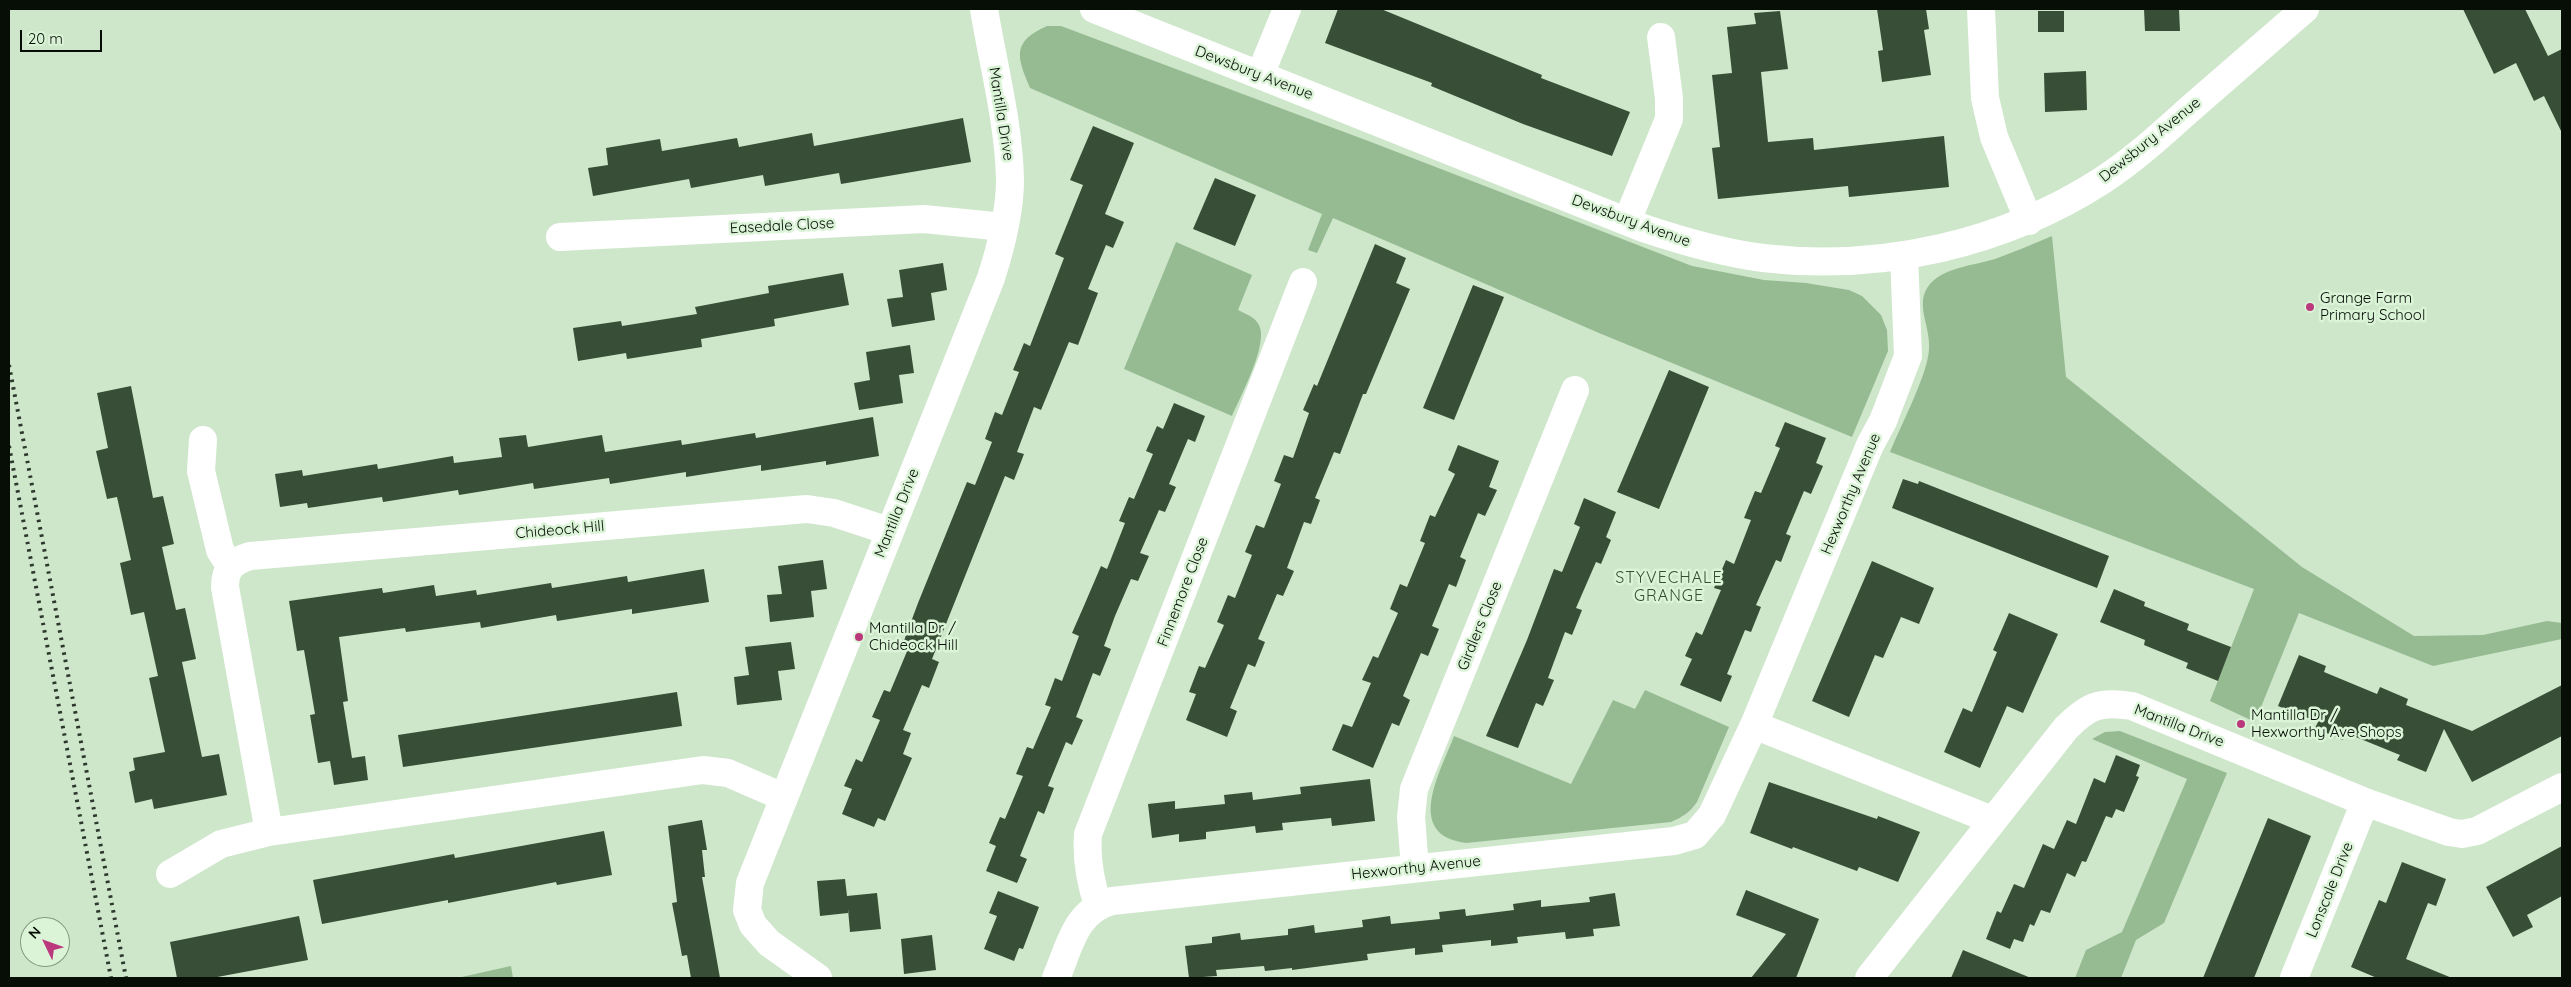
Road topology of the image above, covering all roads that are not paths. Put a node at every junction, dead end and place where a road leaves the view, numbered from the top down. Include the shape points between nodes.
1 (984, 9) edge
2 (1094, 9) edge
3 (1287, 9) edge
4 (1981, 9) edge
5 (2305, 9) edge
6 (1660, 28) dead end
7 (1260, 75) junction
8 (2028, 220) junction
9 (1627, 221) junction
10 (1004, 226) junction
11 (560, 237) dead end
12 (1904, 255) junction
13 (1304, 282) dead end
14 (1575, 390) dead end
15 (203, 440) dead end
16 (889, 531) junction
17 (230, 566) junction
18 (1754, 725) junction
19 (2562, 787) edge
20 (783, 797) junction
21 (2366, 802) junction
22 (1992, 820) junction
23 (269, 832) junction
24 (1415, 868) junction
25 (170, 874) dead end
26 (1098, 904) junction
27 (786, 969) edge
28 (818, 978) edge
29 (1056, 978) edge
30 (1869, 978) edge
31 (2294, 978) edge

1 - 10 street, Mantilla Drive via 1008,162 1009,188
2 - 7 street, Dewsbury Avenue
3 - 7 street
4 - 8 street via 1985,98 1994,137
5 - 8 street, Dewsbury Avenue via 2150,144 2103,180
6 - 9 street via 1669,119
7 - 9 street, Dewsbury Avenue
8 - 12 street, Dewsbury Avenue via 1955,246
9 - 12 street, Dewsbury Avenue via 1694,245 1763,258 1829,262
10 - 11 street, Easedale Close via 924,219
10 - 16 street, Mantilla Drive via 991,278
12 - 18 street, Hexworthy Avenue via 1908,356
13 - 26 street, Finnemore Close via 1088,834 1086,853
14 - 24 street, Girdlers Close via 1414,789 1411,817
15 - 17 street via 201,471 220,550
16 - 17 street, Chideock Hill via 834,513 807,509 250,556
16 - 20 street, Mantilla Drive
17 - 23 street via 225,576 225,587
18 - 22 street
18 - 24 street, Hexworthy Avenue via 1712,815 1689,838
19 - 21 street, Mantilla Drive via 2484,828 2462,834
20 - 23 street via 728,773 703,770
20 - 27 street, Mantilla Drive via 746,900 753,925
21 - 22 street, Mantilla Drive via 2132,706 2100,704 2086,710 2066,728
21 - 31 street, Lonscale Drive
22 - 30 street, Mantilla Drive
23 - 25 street via 221,844
24 - 26 street, Hexworthy Avenue
26 - 29 street via 1078,925
27 - 28 street, Mantilla Drive

